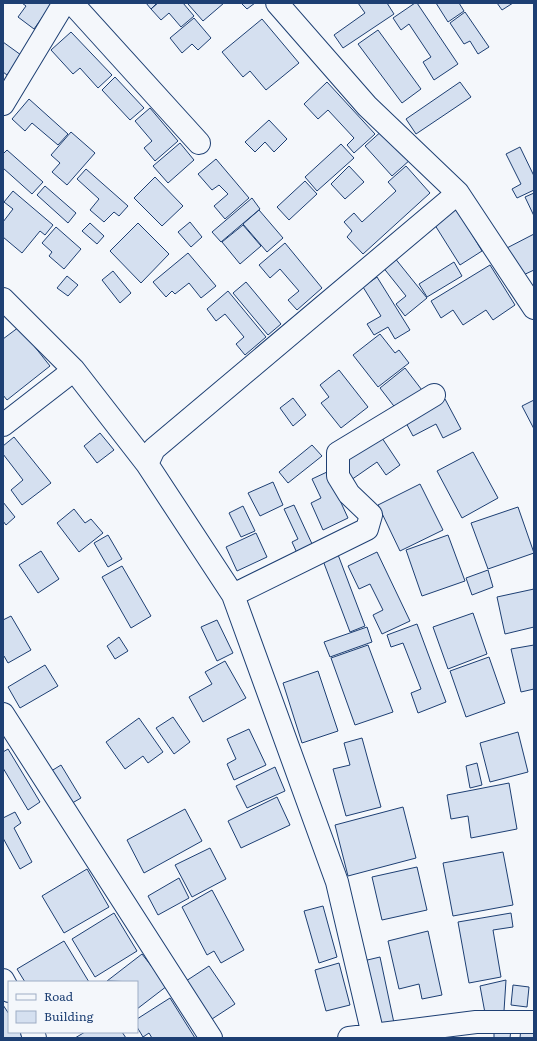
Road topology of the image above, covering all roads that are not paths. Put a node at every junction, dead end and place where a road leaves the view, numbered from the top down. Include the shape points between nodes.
1 (64, 3) edge
2 (72, 3) edge
3 (277, 3) edge
4 (3, 104) edge
5 (199, 143) dead end
6 (458, 193) junction
7 (3, 299) edge
8 (534, 308) edge
9 (74, 370) junction
10 (434, 395) dead end
11 (3, 425) edge
12 (147, 464) junction
13 (233, 595) junction
14 (3, 714) edge
15 (3, 980) edge
16 (8, 989) edge
17 (534, 1022) edge
18 (477, 1030) edge
19 (373, 1035) junction
20 (211, 1038) edge
21 (349, 1038) edge

1 - 4 street
2 - 5 street
3 - 6 street via 367,106
6 - 8 street
6 - 12 street via 154,449
7 - 9 street
9 - 11 street
9 - 12 street
10 - 13 street via 338,453 338,476 349,494 371,515 367,529
12 - 13 street
13 - 19 street via 337,882
14 - 20 street
15 - 16 street
17 - 18 street
18 - 19 street
19 - 21 street

